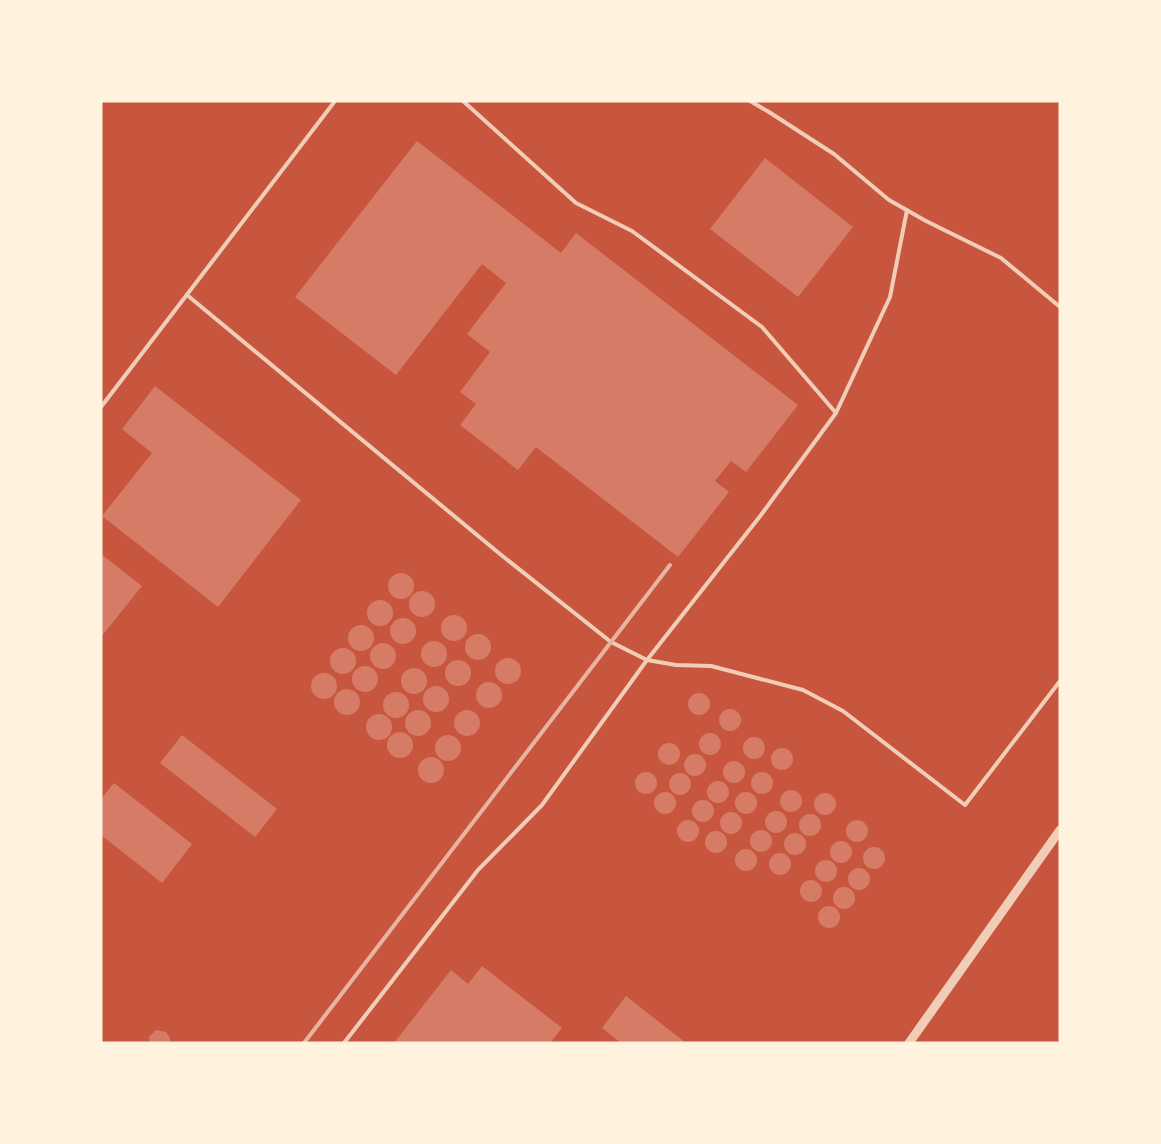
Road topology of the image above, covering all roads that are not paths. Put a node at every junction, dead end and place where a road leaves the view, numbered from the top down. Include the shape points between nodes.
1 (335, 101) edge
2 (463, 101) edge
3 (750, 101) edge
4 (907, 210) junction
5 (187, 295) junction
6 (1060, 307) edge
7 (101, 407) edge
8 (836, 413) junction
9 (646, 660) junction
10 (1060, 681) edge
11 (1060, 830) edge
12 (344, 1043) edge
13 (909, 1043) edge

1 - 5 lane
2 - 8 lane via 576,202 632,230 762,327
3 - 4 lane via 834,154 889,200
4 - 6 lane via 1002,258
4 - 8 lane via 890,297
5 - 7 lane
5 - 9 lane via 604,637
8 - 9 lane via 761,515
9 - 10 lane via 710,666 803,690 843,711 965,805
9 - 12 lane via 542,805 478,870
11 - 13 street

